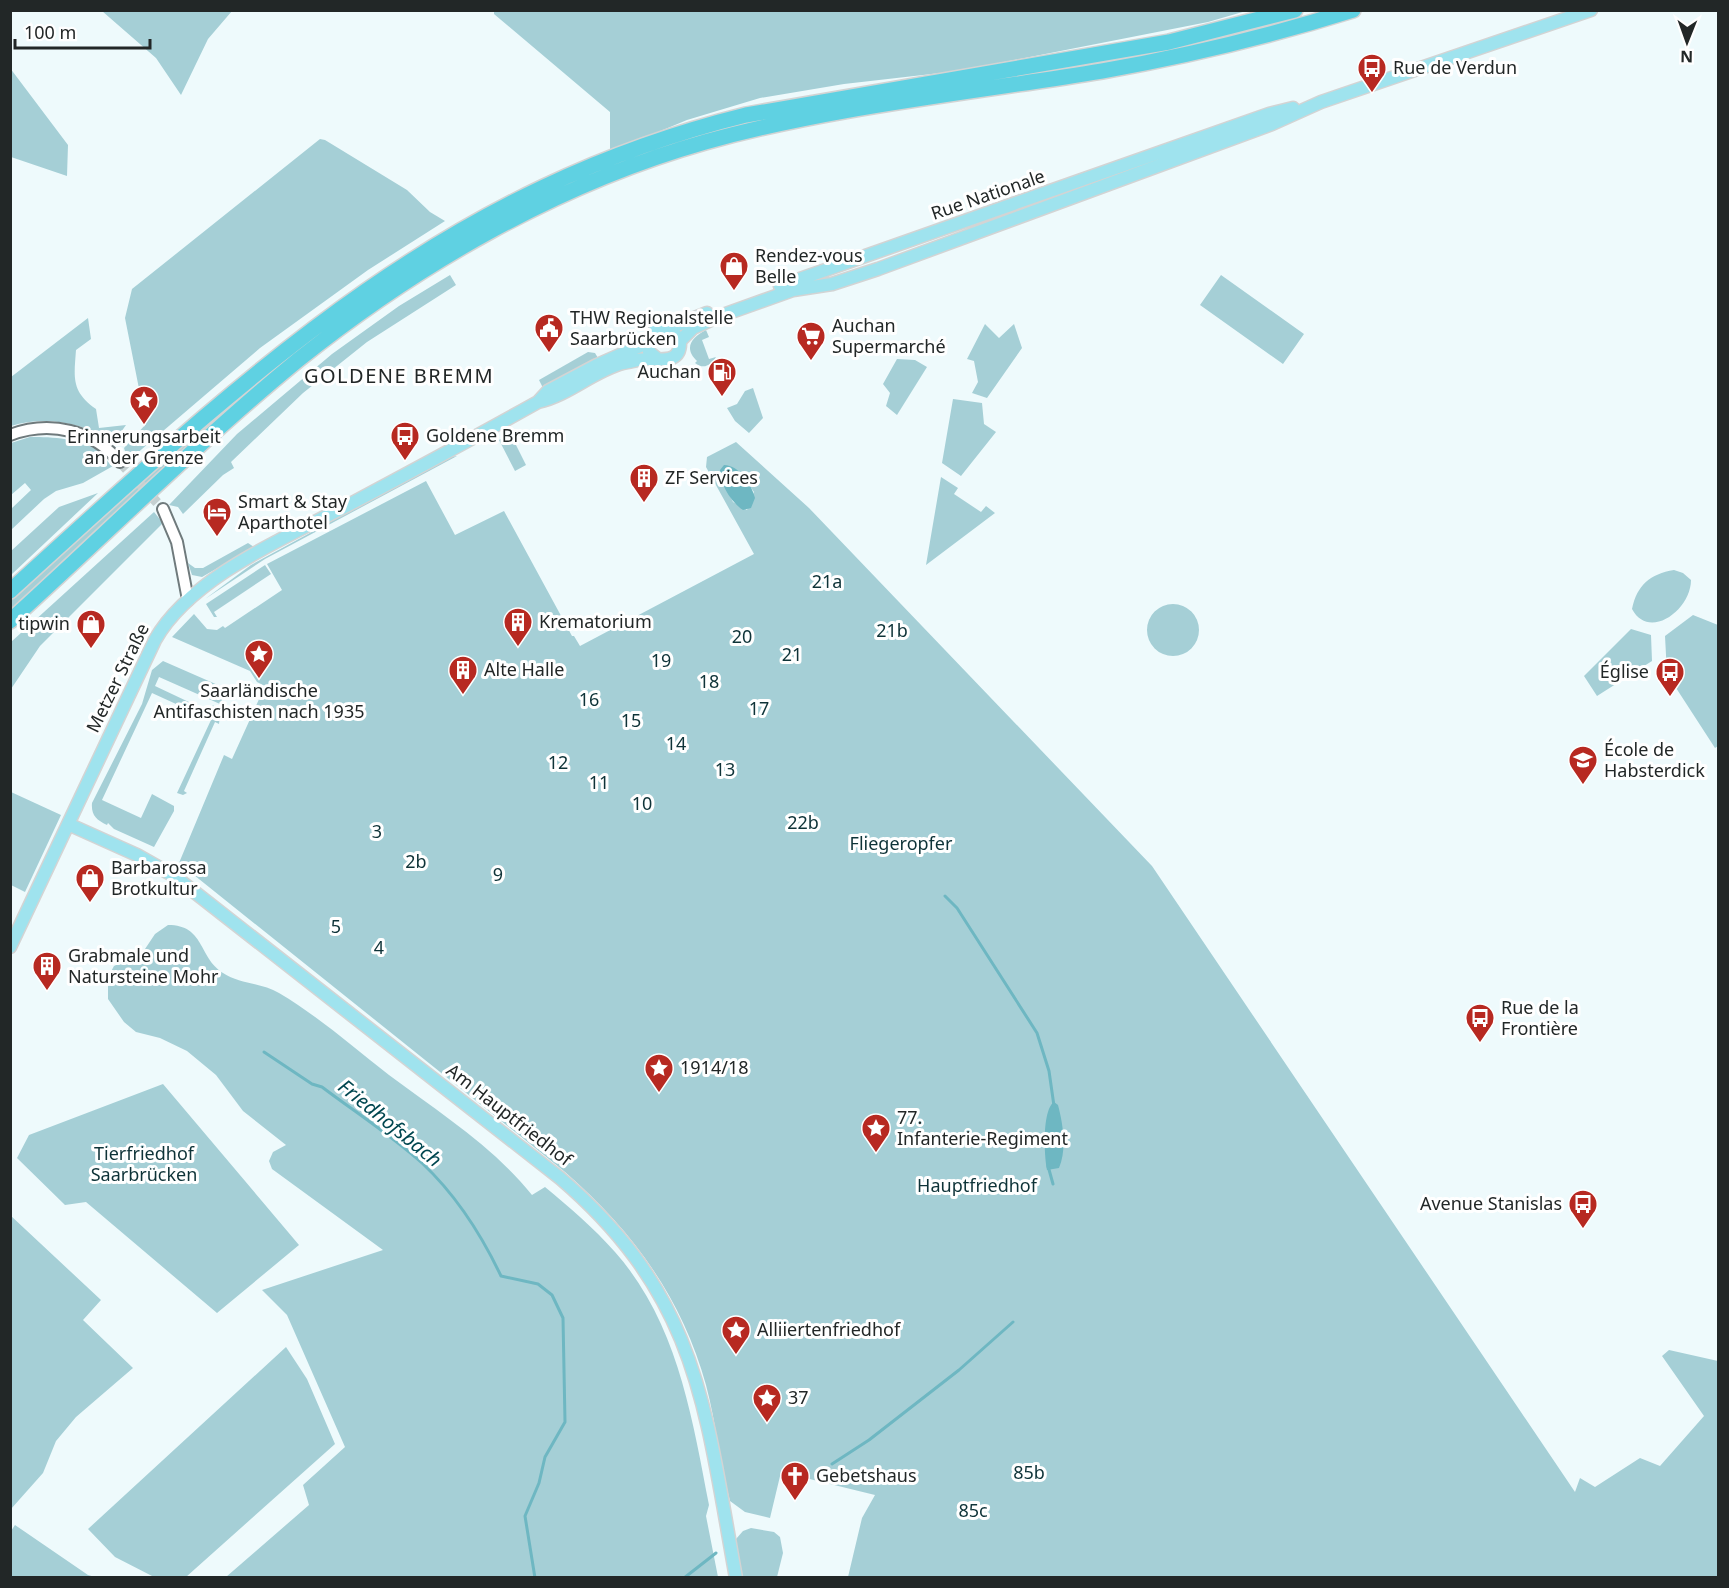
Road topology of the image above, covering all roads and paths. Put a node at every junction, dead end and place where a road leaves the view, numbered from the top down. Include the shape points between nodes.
1 (1295, 10) edge
2 (1353, 10) edge
3 (1591, 10) edge
4 (1321, 102) junction
5 (670, 328) junction
6 (680, 341) junction
7 (647, 343) junction
8 (659, 360) junction
9 (538, 402) junction
10 (10, 435) edge
11 (120, 462) tunnel mouth
12 (163, 509) tunnel mouth
13 (10, 591) edge
14 (188, 600) junction
15 (10, 621) edge
16 (68, 824) junction
17 (10, 948) edge
18 (736, 1578) edge

1 - 13 highway via 1169,42 734,118 613,155 468,225 328,316 258,371
2 - 15 highway via 1172,58 751,130 630,167 510,221 459,249 300,359 169,473
3 - 4 main road, Rue Nationale
4 - 5 main road, Rue Nationale via 1258,118
4 - 6 main road, Rue Nationale via 976,235 848,280 793,290 720,316 693,328
5 - 6 main road
5 - 7 main road via 656,329
6 - 8 main road via 676,355 670,360
7 - 8 main road via 649,352
7 - 9 main road, Metzer Straße via 597,364 548,391
8 - 9 main road, Metzer Straße via 622,364 553,399
9 - 14 main road, Metzer Straße via 263,551
10 - 11 street via 35,429 74,431 96,440
12 - 14 street via 177,542
14 - 16 main road, Metzer Straße via 155,640
16 - 17 main road, Metzer Straße
16 - 18 main road, Am Hauptfriedhof via 174,876 553,1173 612,1228 640,1262 666,1304 692,1365 711,1441

